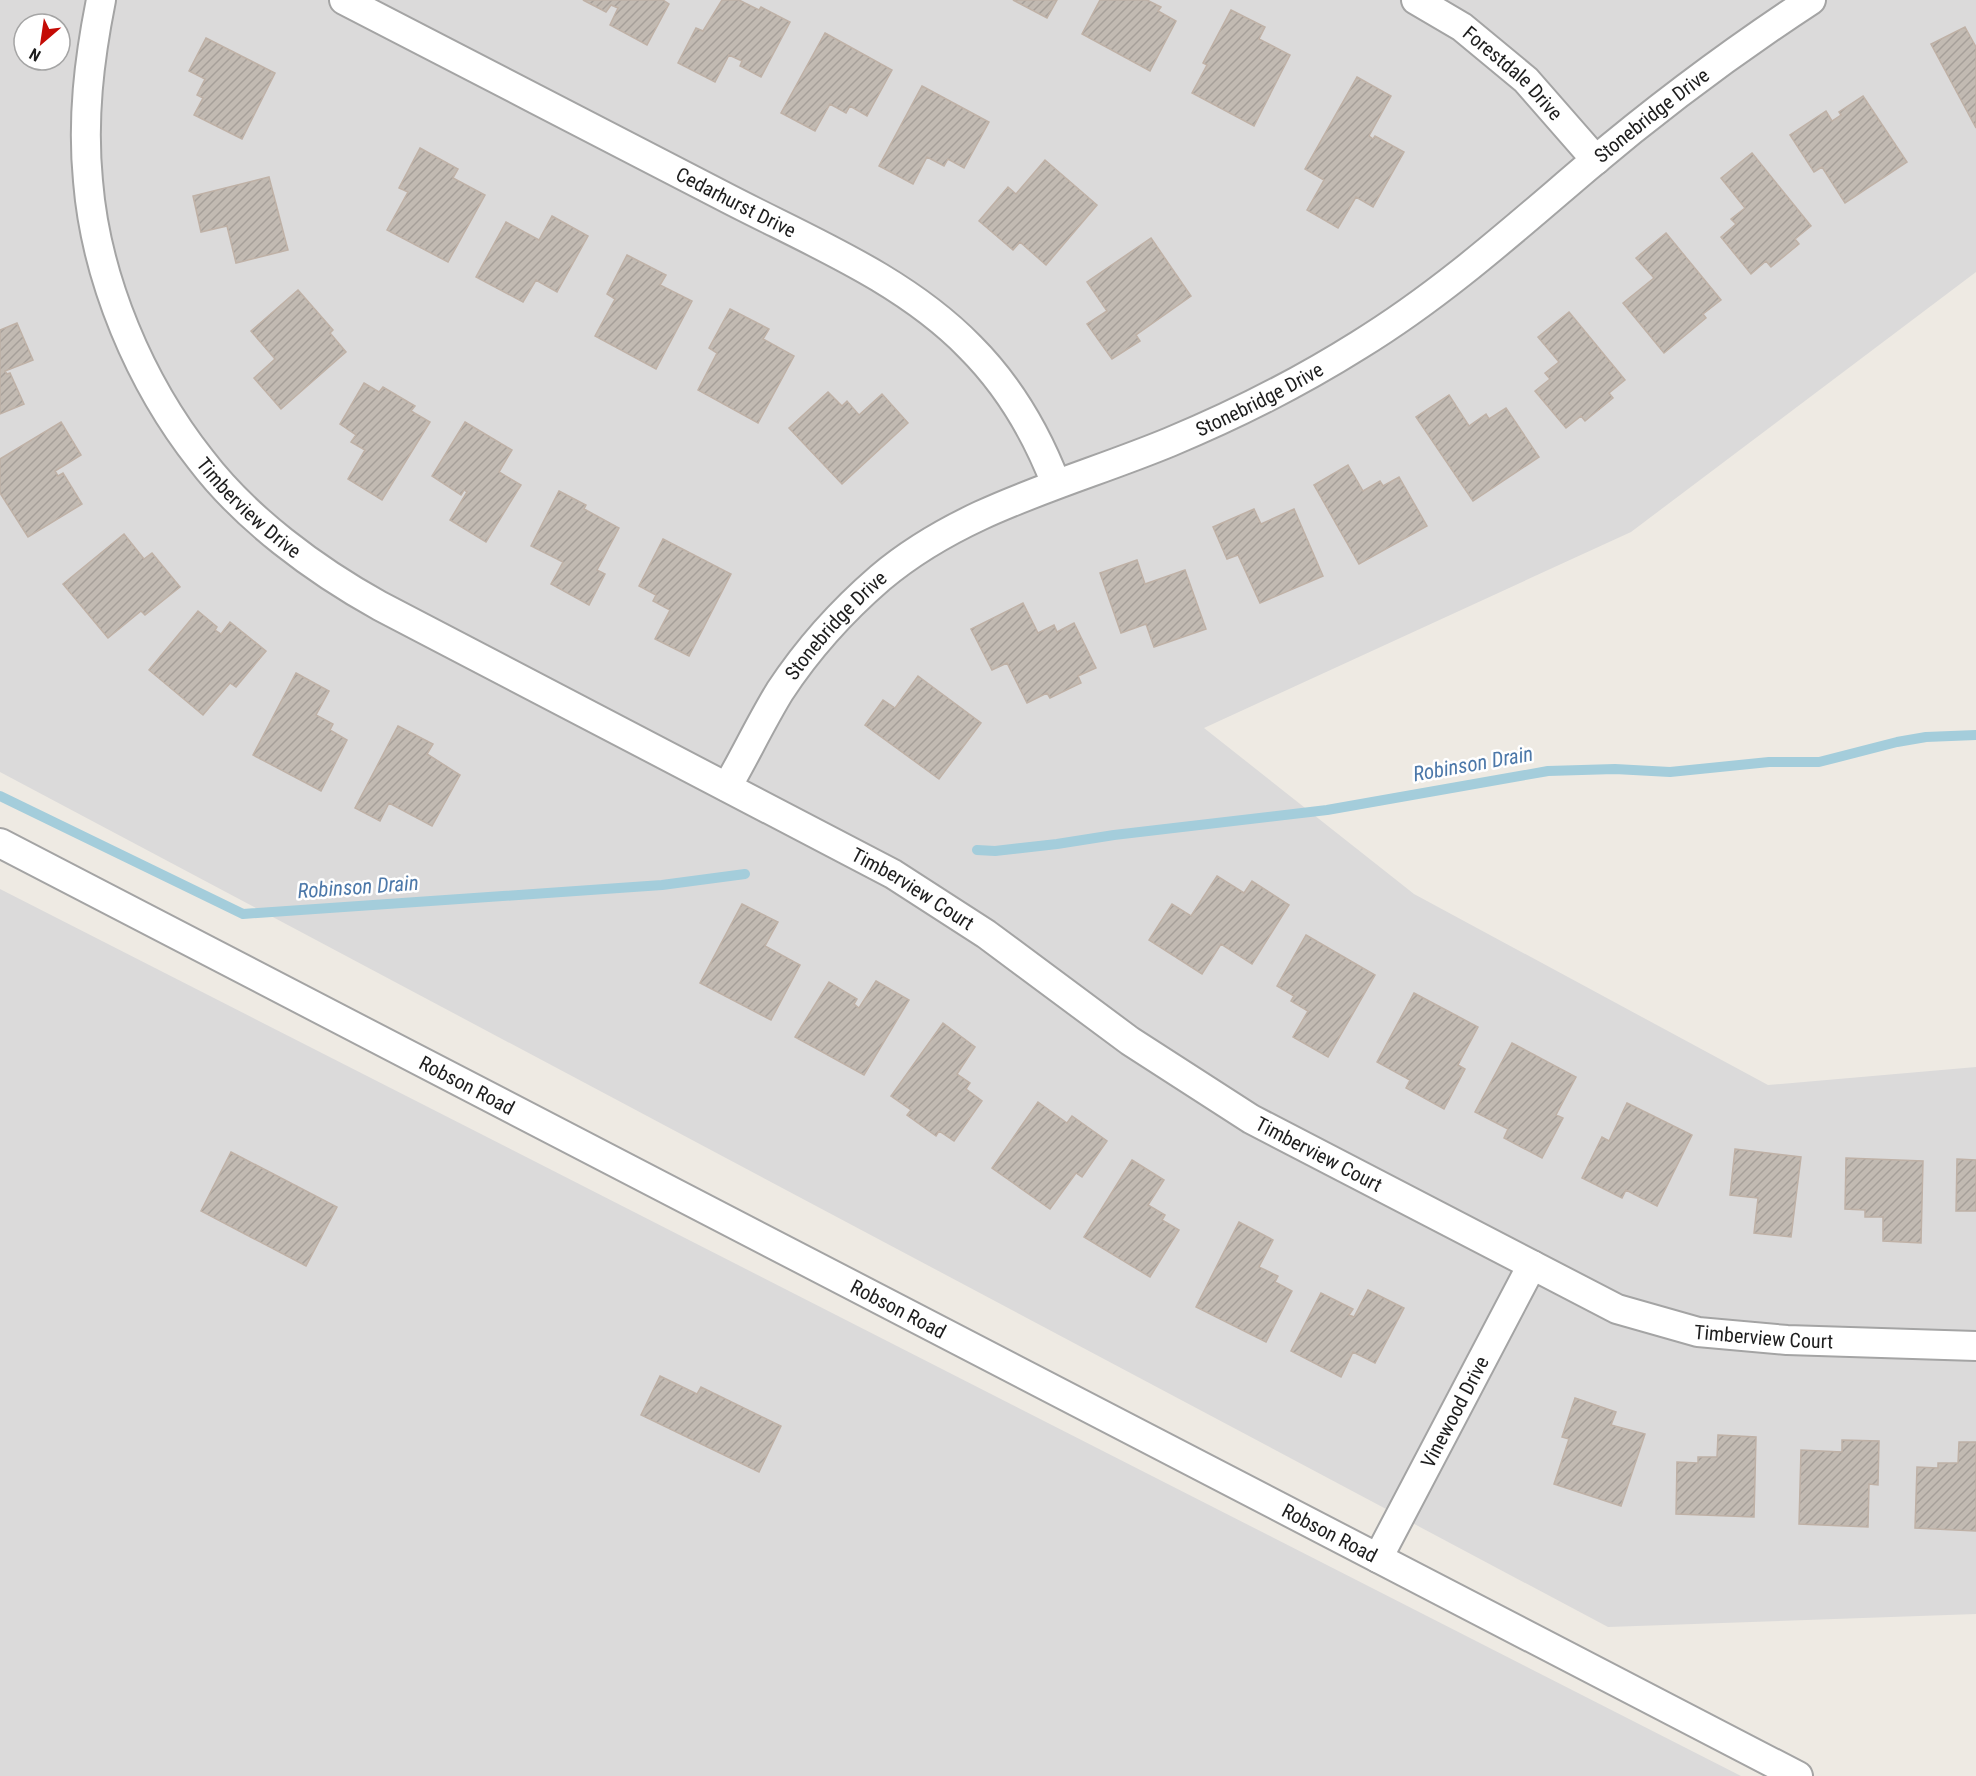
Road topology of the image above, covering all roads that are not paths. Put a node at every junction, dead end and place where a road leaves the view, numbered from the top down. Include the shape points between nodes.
1 (102, 0) edge
2 (344, 0) edge
3 (1416, 0) edge
4 (1811, 0) edge
5 (1596, 160) junction
6 (1056, 484) junction
7 (727, 787) junction
8 (0, 843) edge
9 (1532, 1265) junction
10 (1976, 1346) edge
11 (1378, 1558) junction
12 (1798, 1776) edge

1 - 7 street, Timberview Drive via 88,80 88,181 94,220 114,297 139,358 201,460 241,504 350,590
2 - 6 street, Cedarhurst Drive via 832,253 915,302 961,338 994,372 1039,440
3 - 5 street, Forestdale Drive via 1462,27 1526,80
4 - 5 street, Stonebridge Drive via 1710,71
5 - 6 street, Stonebridge Drive via 1468,270 1358,346 1273,394 1171,442
6 - 7 street, Stonebridge Drive via 960,525 880,579 801,663 780,692
7 - 9 street, Timberview Court via 903,880 986,934 1130,1041 1251,1119
8 - 11 street, Robson Road
9 - 10 street, Timberview Court via 1617,1309 1698,1332 1787,1340
9 - 11 street, Vinewood Drive
11 - 12 street, Robson Road

